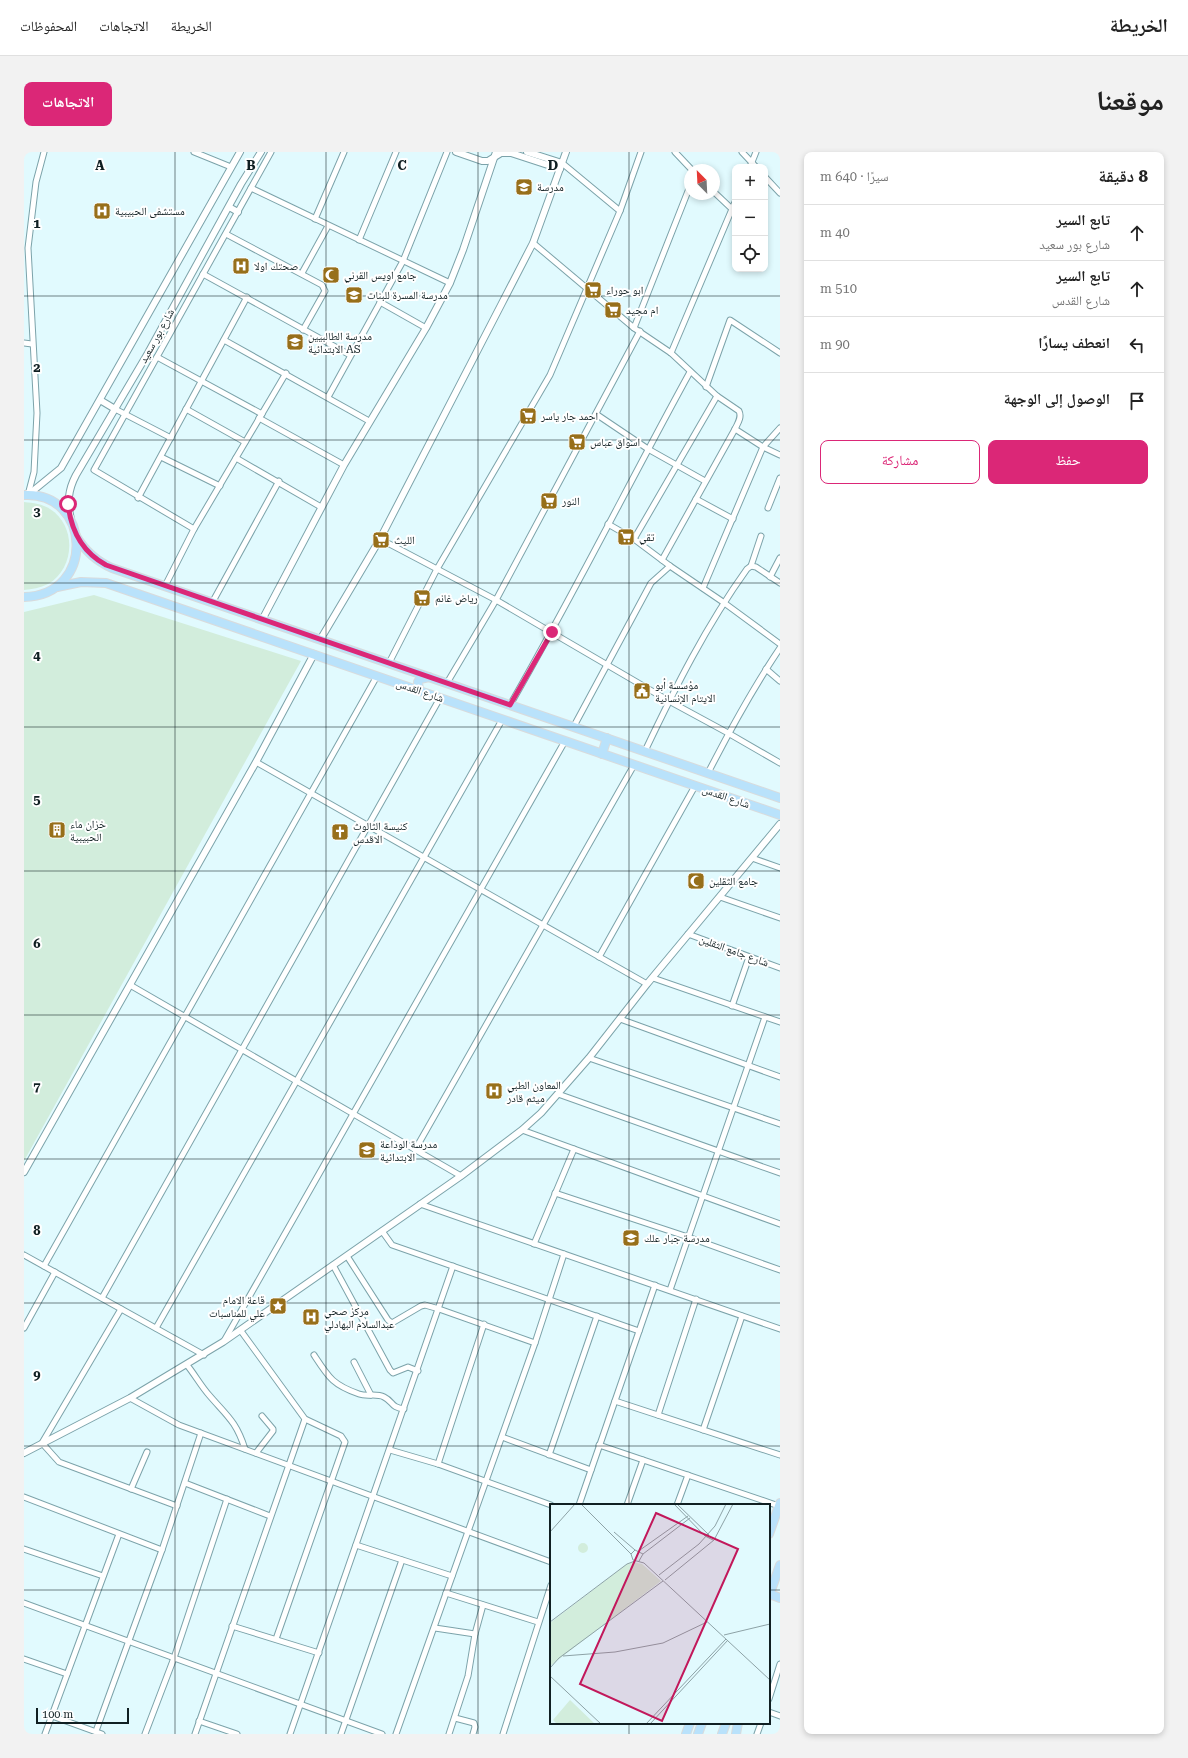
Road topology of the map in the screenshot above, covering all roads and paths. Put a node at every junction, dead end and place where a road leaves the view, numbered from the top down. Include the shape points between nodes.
1 (44, 152) edge
2 (194, 152) edge
3 (240, 152) edge
4 (261, 152) edge
5 (271, 152) edge
6 (344, 152) edge
7 (396, 152) edge
8 (447, 152) edge
9 (456, 152) edge
10 (527, 152) edge
11 (566, 152) edge
12 (641, 152) edge
13 (675, 152) edge
14 (742, 152) edge
15 (756, 152) edge
16 (496, 154) edge
17 (686, 164) edge
18 (751, 164) edge
19 (753, 164) edge
20 (561, 166) junction
21 (232, 167) junction
22 (768, 180) edge
23 (251, 188) junction
24 (780, 192) edge
25 (720, 198) edge
26 (685, 200) edge
27 (229, 207) junction
28 (732, 209) joint
29 (620, 211) junction
30 (238, 212) junction
31 (315, 219) junction
32 (328, 226) junction
33 (226, 234) junction
34 (359, 240) junction
35 (532, 243) junction
36 (403, 261) junction
37 (302, 273) junction
38 (203, 274) junction
39 (450, 283) junction
40 (586, 289) junction
41 (247, 297) junction
42 (380, 302) junction
43 (426, 328) junction
44 (303, 330) junction
45 (637, 330) junction
46 (224, 340) junction
47 (24, 342) edge
48 (32, 344) junction
49 (671, 353) junction
50 (780, 353) edge
51 (350, 355) junction
52 (157, 357) junction
53 (690, 372) junction
54 (286, 374) junction
55 (201, 382) junction
56 (706, 387) junction
57 (717, 396) junction
58 (328, 397) junction
59 (100, 400) junction
60 (115, 409) junction
61 (186, 409) junction
62 (125, 414) junction
63 (596, 414) junction
64 (260, 416) junction
65 (369, 421) junction
66 (780, 428) edge
67 (735, 429) junction
68 (171, 438) junction
69 (245, 442) junction
70 (763, 447) junction
71 (648, 449) junction
72 (780, 455) edge
73 (161, 457) junction
74 (236, 458) junction
75 (344, 465) junction
76 (677, 465) junction
77 (780, 478) edge
78 (705, 480) junction
79 (279, 481) junction
80 (220, 486) junction
81 (27, 495) edge
82 (138, 498) junction
83 (696, 499) junction
84 (321, 507) junction
85 (768, 508) dead end
86 (733, 519) junction
87 (72, 523) junction
88 (608, 524) junction
89 (194, 529) junction
90 (76, 536) junction
91 (761, 536) dead end
92 (380, 538) junction
93 (634, 539) junction
94 (780, 558) edge
95 (662, 560) junction
96 (670, 566) junction
97 (751, 566) junction
98 (437, 569) junction
99 (770, 577) junction
100 (780, 583) edge
101 (165, 586) junction
102 (57, 587) junction
103 (703, 588) junction
104 (37, 596) junction
105 (24, 597) edge
106 (496, 600) junction
107 (24, 602) edge
108 (212, 602) junction
109 (723, 602) junction
110 (262, 620) junction
111 (552, 632) junction
112 (320, 640) junction
113 (780, 644) edge
114 (780, 648) edge
115 (314, 654) junction
116 (389, 663) junction
117 (607, 664) junction
118 (766, 669) junction
119 (413, 672) junction
120 (377, 676) junction
121 (429, 677) junction
122 (780, 681) edge
123 (447, 683) junction
124 (410, 687) junction
125 (419, 690) junction
126 (440, 698) junction
127 (669, 701) junction
128 (510, 705) junction
129 (502, 720) junction
130 (574, 726) junction
131 (728, 732) junction
132 (608, 738) junction
133 (565, 741) junction
134 (645, 752) junction
135 (602, 754) junction
136 (256, 762) junction
137 (780, 763) edge
138 (634, 765) junction
139 (708, 773) junction
140 (695, 786) junction
141 (311, 793) junction
142 (780, 798) edge
143 (780, 815) edge
144 (780, 824) edge
145 (368, 826) junction
146 (424, 857) junction
147 (752, 858) junction
148 (780, 868) edge
149 (480, 889) junction
150 (720, 897) junction
151 (780, 918) edge
152 (543, 925) junction
153 (688, 934) junction
154 (599, 957) junction
155 (749, 957) junction
156 (780, 968) edge
157 (653, 978) junction
158 (130, 984) junction
159 (647, 984) junction
160 (732, 1006) junction
161 (185, 1016) junction
162 (765, 1017) junction
163 (620, 1019) junction
164 (780, 1022) edge
165 (242, 1050) junction
166 (589, 1058) junction
167 (748, 1066) junction
168 (780, 1077) edge
169 (296, 1081) junction
170 (558, 1094) junction
171 (734, 1107) junction
172 (353, 1114) junction
173 (780, 1124) edge
174 (522, 1130) junction
175 (574, 1149) junction
176 (415, 1150) junction
177 (718, 1151) junction
178 (24, 1172) edge
179 (780, 1173) edge
180 (461, 1176) junction
181 (555, 1193) junction
182 (703, 1196) junction
183 (420, 1204) junction
184 (780, 1224) edge
185 (382, 1231) junction
186 (688, 1236) junction
187 (534, 1244) junction
188 (564, 1254) junction
189 (24, 1255) edge
190 (347, 1256) junction
191 (333, 1265) junction
192 (44, 1266) junction
193 (453, 1266) junction
194 (780, 1270) edge
195 (55, 1272) junction
196 (655, 1285) junction
197 (670, 1290) junction
198 (102, 1298) junction
199 (550, 1300) junction
200 (696, 1300) junction
201 (121, 1309) junction
202 (439, 1309) junction
203 (597, 1316) junction
204 (742, 1316) junction
205 (484, 1324) junction
206 (24, 1328) edge
207 (156, 1328) junction
208 (780, 1328) edge
209 (241, 1330) junction
210 (639, 1331) junction
211 (223, 1342) junction
212 (535, 1342) junction
213 (204, 1354) junction
214 (314, 1355) dead end
215 (354, 1362) dead end
216 (187, 1365) junction
217 (418, 1371) junction
218 (371, 1395) junction
219 (130, 1398) junction
220 (615, 1401) junction
221 (404, 1409) junction
222 (658, 1415) junction
223 (262, 1416) dead end
224 (304, 1419) junction
225 (703, 1430) junction
226 (202, 1433) junction
227 (502, 1437) junction
228 (42, 1444) junction
229 (599, 1445) junction
230 (245, 1449) junction
231 (390, 1450) junction
232 (146, 1452) dead end
233 (24, 1453) edge
234 (256, 1453) junction
235 (549, 1455) junction
236 (780, 1455) edge
237 (643, 1460) junction
238 (438, 1464) junction
239 (288, 1465) junction
240 (591, 1470) junction
241 (688, 1475) junction
242 (331, 1481) junction
243 (486, 1481) junction
244 (185, 1483) junction
245 (131, 1489) junction
246 (374, 1496) junction
247 (24, 1497) edge
248 (227, 1499) junction
249 (578, 1504) edge
250 (627, 1504) edge
251 (677, 1504) edge
252 (780, 1504) edge
253 (550, 1505) edge
254 (177, 1506) junction
255 (270, 1516) junction
256 (468, 1530) junction
257 (770, 1531) edge
258 (119, 1534) junction
259 (356, 1545) junction
260 (24, 1549) edge
261 (162, 1550) junction
262 (402, 1560) junction
263 (550, 1562) edge
264 (780, 1565) edge
265 (103, 1576) junction
266 (452, 1576) junction
267 (550, 1588) edge
268 (770, 1592) edge
269 (446, 1593) junction
270 (770, 1595) edge
271 (780, 1598) edge
272 (24, 1603) edge
273 (484, 1605) junction
274 (538, 1622) junction
275 (85, 1625) junction
276 (232, 1626) junction
277 (435, 1628) junction
278 (475, 1634) junction
279 (276, 1639) junction
280 (129, 1641) junction
281 (319, 1653) junction
282 (174, 1658) junction
283 (24, 1659) edge
284 (780, 1664) edge
285 (215, 1673) junction
286 (67, 1674) junction
287 (770, 1696) edge
288 (300, 1704) junction
289 (770, 1712) edge
290 (52, 1716) junction
291 (780, 1716) edge
292 (455, 1718) junction
293 (199, 1721) junction
294 (345, 1721) junction
295 (690, 1724) edge
296 (702, 1724) edge
297 (726, 1724) edge
298 (738, 1724) edge
299 (761, 1724) edge
300 (96, 1731) junction
301 (45, 1734) edge
302 (102, 1734) edge
303 (145, 1734) edge
304 (195, 1734) edge
305 (237, 1734) edge
306 (290, 1734) edge
307 (340, 1734) edge
308 (382, 1734) edge
309 (396, 1734) edge
310 (449, 1734) edge
311 (473, 1734) edge
312 (503, 1734) edge
313 (686, 1734) edge
314 (698, 1734) edge
315 (722, 1734) edge
316 (736, 1734) edge
317 (758, 1734) edge

1 - 48 street via 36,182 28,248
2 - 21 street
3 - 21 street, شارع بور سعيد
4 - 27 street, شارع بور سعيد
5 - 23 street
6 - 31 street
7 - 34 street
8 - 36 street
9 - 16 street via 482,161 488,161
10 - 20 street
11 - 20 street
12 - 29 street
13 - 17 street
14 - 18 street
15 - 19 street
16 - 20 street via 511,153
16 - 39 street
20 - 29 street
20 - 35 street
21 - 59 street, شارع بور سعيد
22 - 24 street
23 - 30 street
23 - 31 street
25 - 28 street
26 - 45 street
27 - 30 street
27 - 60 street, شارع بور سعيد
28 - 49 street
29 - 40 street
30 - 33 street
31 - 32 street
32 - 34 street
32 - 37 street
33 - 37 street
33 - 38 street
34 - 36 street
35 - 40 street
35 - 92 street
36 - 39 street
36 - 42 street
37 - 44 street via 322,285 325,291
38 - 41 street
38 - 52 street
39 - 43 street
40 - 45 street
40 - 98 street via 550,375
41 - 44 street
41 - 46 street
42 - 43 street
42 - 51 street
43 - 65 street
44 - 51 street
45 - 49 street
45 - 63 street
46 - 54 street
46 - 55 street
47 - 48 street
48 - 81 street via 36,434 34,472
49 - 53 street
50 - 56 street via 730,320
51 - 58 street
52 - 55 street
52 - 62 street
53 - 56 street
53 - 71 street
54 - 58 street
54 - 64 street
55 - 61 street
55 - 64 street
56 - 57 street
57 - 67 street via 739,411 741,417
57 - 76 street
58 - 65 street
59 - 60 street
59 - 81 street, شارع بور سعيد via 61,468
60 - 62 street
60 - 87 street, شارع بور سعيد via 72,483 68,504
61 - 68 street
61 - 69 street
62 - 68 street
62 - 82 street via 94,470
63 - 71 street
63 - 106 street
64 - 69 street
64 - 75 street
65 - 75 street
66 - 70 street
67 - 70 street
67 - 78 street
68 - 73 street
69 - 74 street
70 - 72 street
70 - 86 street
71 - 76 street
71 - 88 street
73 - 80 street
73 - 82 street
74 - 79 street
74 - 80 street
75 - 84 street
76 - 78 street
76 - 93 street
77 - 85 street
78 - 83 street
79 - 84 street
79 - 108 street
80 - 89 street
81 - 87 main road via 50,501 59,507
82 - 89 street
83 - 86 street
83 - 95 street
84 - 110 street
86 - 103 street
87 - 90 main road
88 - 93 street
88 - 111 street
89 - 101 street
90 - 101 main road, شارع القدس via 89,553 106,565
90 - 102 main road via 76,559 72,570
91 - 97 street
92 - 98 street
92 - 112 street
93 - 95 street
94 - 99 street
95 - 96 street
96 - 103 street
96 - 117 street via 650,583
97 - 99 street
97 - 109 street
98 - 106 street
98 - 116 street
99 - 100 street
101 - 108 main road, شارع القدس
102 - 104 main road
102 - 115 main road, شارع القدس via 81,582 106,584
103 - 109 street
104 - 105 main road
104 - 107 main road
106 - 111 street
106 - 123 street
108 - 110 main road, شارع القدس
109 - 113 street
109 - 127 street
110 - 112 main road, شارع القدس
111 - 117 street
111 - 128 street
112 - 116 main road, شارع القدس
114 - 118 street
115 - 120 main road, شارع القدس
115 - 136 street
116 - 119 main road, شارع القدس
117 - 127 street
117 - 130 street
118 - 122 street
118 - 131 street
119 - 121 main road, شارع القدس
119 - 124 main road via 415,679
120 - 124 main road, شارع القدس
120 - 141 street
121 - 123 main road, شارع القدس
121 - 125 main road via 420,679
123 - 128 main road, شارع القدس
124 - 125 main road, شارع القدس
125 - 126 main road, شارع القدس
126 - 129 main road, شارع القدس
126 - 145 street
127 - 131 street
127 - 134 street
128 - 130 main road, شارع القدس
129 - 133 main road, شارع القدس
129 - 146 street
130 - 132 main road, شارع القدس
131 - 137 street
131 - 139 street
132 - 134 main road, شارع القدس
132 - 135 main road
133 - 135 main road, شارع القدس
133 - 149 street
134 - 139 main road, شارع القدس
135 - 138 main road, شارع القدس
136 - 141 street
136 - 158 street
138 - 140 main road, شارع القدس
138 - 152 street
139 - 142 main road, شارع القدس
140 - 143 main road, شارع القدس
140 - 154 street
141 - 145 street
141 - 161 street
144 - 147 street
145 - 146 street
145 - 165 street
146 - 149 street
146 - 169 street
147 - 148 street
147 - 150 street
149 - 152 street
149 - 172 street
150 - 151 street
150 - 153 street
152 - 154 street
152 - 176 street
153 - 155 street, شارع جامع الثقلين
153 - 157 street
154 - 159 street
155 - 156 street, شارع جامع الثقلين
155 - 160 street
157 - 159 street
157 - 160 street
158 - 161 street
158 - 178 street
159 - 163 street
160 - 162 street
161 - 165 street
161 - 192 street
162 - 164 street
162 - 167 street
163 - 166 street
163 - 167 street
165 - 169 street
165 - 198 street
166 - 170 street
166 - 171 street
167 - 168 street
167 - 171 street
169 - 172 street
169 - 207 street
170 - 174 street
170 - 177 street
171 - 173 street
171 - 177 street
172 - 176 street
172 - 211 street
174 - 175 street
174 - 180 street
175 - 181 street
175 - 182 street
176 - 180 street
177 - 179 street
177 - 182 street
180 - 183 street
181 - 186 street
181 - 187 street
182 - 184 street
182 - 186 street
183 - 185 street
183 - 187 street
185 - 190 street
185 - 193 street via 392,1245
186 - 194 street
186 - 197 street
187 - 188 street
188 - 196 street
188 - 199 street
189 - 192 street
190 - 191 street
190 - 202 street via 392,1323 421,1306
191 - 209 street
191 - 217 street via 390,1370 396,1373 408,1367
192 - 195 street
193 - 199 street
193 - 202 street
195 - 198 street
195 - 206 street
196 - 197 street
196 - 210 street
197 - 200 street
198 - 201 street
199 - 203 street
199 - 212 street
200 - 204 street
200 - 222 street
201 - 207 street
201 - 228 street
202 - 205 street
202 - 217 street
203 - 210 street
203 - 235 street
204 - 208 street
204 - 225 street
205 - 212 street
205 - 238 street
207 - 213 street
209 - 211 street
209 - 224 street
210 - 220 street
211 - 213 street
212 - 227 street
213 - 216 street
214 - 218 street via 336,1384 360,1394
215 - 218 street
216 - 219 street
216 - 230 street via 208,1394 233,1421
217 - 221 street
218 - 221 street via 385,1397 394,1407
219 - 226 street
219 - 228 street
220 - 222 street
220 - 229 street
221 - 231 street
222 - 225 street
223 - 234 street via 274,1429
224 - 239 street
224 - 242 street via 344,1438 345,1442
225 - 236 street
226 - 230 street
226 - 244 street
227 - 235 street
227 - 243 street
228 - 233 street
228 - 245 street via 59,1462
229 - 237 street
229 - 240 street
230 - 234 street
231 - 238 street
231 - 246 street
232 - 245 street
234 - 239 street
235 - 240 street
237 - 241 street
237 - 250 street
238 - 243 street
239 - 242 street
239 - 255 street
240 - 249 street
241 - 251 street
241 - 252 street
242 - 246 street
242 - 279 street
243 - 253 street
243 - 256 street
244 - 248 street
244 - 254 street
245 - 254 street
246 - 256 street
246 - 259 street
247 - 258 street
248 - 255 street
248 - 282 street
252 - 257 main road
254 - 261 street
255 - 276 street
256 - 263 street
256 - 266 street
258 - 261 street
258 - 265 street
259 - 262 street
259 - 281 street
260 - 265 street
261 - 280 street
262 - 266 street
262 - 294 street
264 - 268 main road
265 - 275 street
266 - 269 street
267 - 274 street
269 - 273 street
269 - 277 street
270 - 271 main road
272 - 275 street
273 - 274 street
273 - 278 street
274 - 312 street
275 - 280 street
275 - 286 street
276 - 279 street
276 - 285 street
277 - 278 street
277 - 309 street
278 - 292 street via 468,1676
279 - 281 street
280 - 282 street
280 - 300 street
281 - 288 street
282 - 285 street
282 - 303 street
283 - 286 street
284 - 287 street
285 - 288 street
285 - 293 street
286 - 290 street
288 - 294 street
288 - 306 street
289 - 291 street
290 - 300 street
290 - 301 street
292 - 310 street
292 - 311 street via 474,1723
293 - 304 street
293 - 305 street
294 - 307 street
294 - 308 street
295 - 313 main road
296 - 314 main road
297 - 315 main road
298 - 316 main road
299 - 317 street
300 - 302 street

